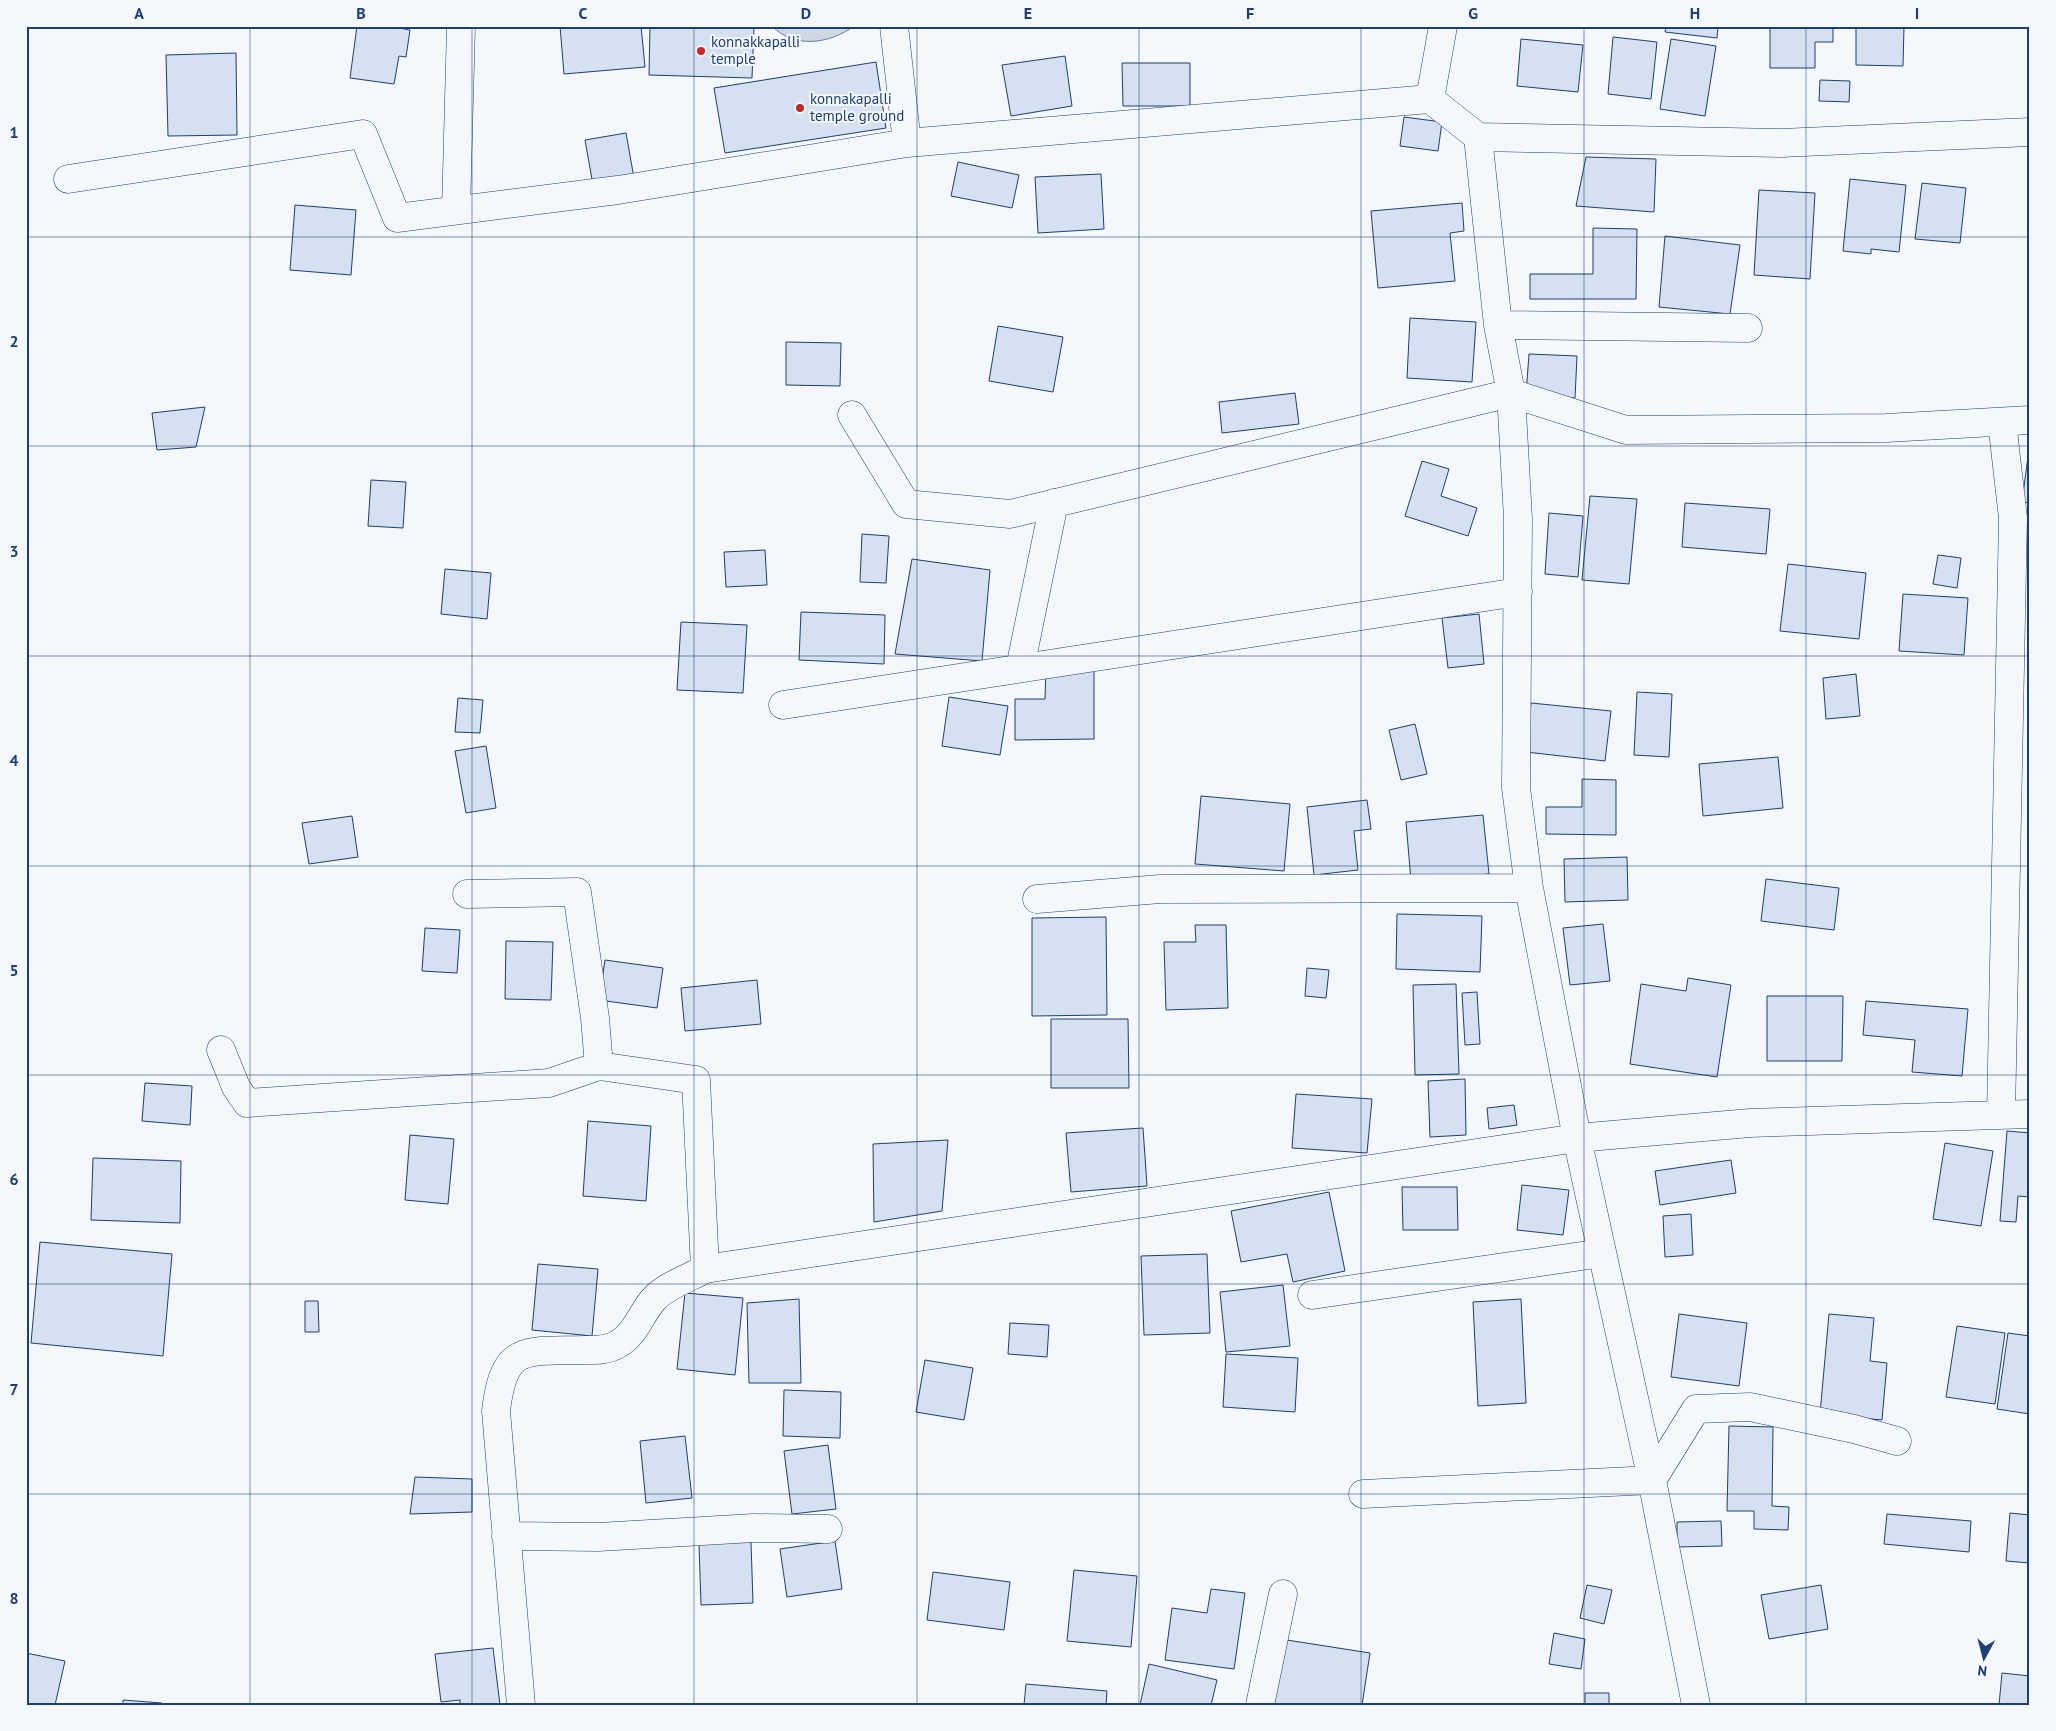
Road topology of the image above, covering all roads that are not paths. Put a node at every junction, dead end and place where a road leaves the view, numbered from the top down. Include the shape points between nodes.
1 (461, 26) edge
2 (894, 26) edge
3 (1442, 26) edge
4 (1430, 99) junction
5 (2030, 132) edge
6 (1478, 137) junction
7 (906, 143) junction
8 (68, 179) dead end
9 (456, 210) junction
10 (1498, 325) junction
11 (1748, 328) dead end
12 (1511, 393) junction
13 (852, 415) dead end
14 (2030, 420) edge
15 (2002, 422) junction
16 (1054, 503) junction
17 (1518, 592) junction
18 (1020, 668) junction
19 (783, 705) dead end
20 (1529, 888) junction
21 (468, 894) dead end
22 (1037, 900) dead end
23 (221, 1050) dead end
24 (599, 1066) junction
25 (2030, 1114) edge
26 (2001, 1116) junction
27 (1577, 1138) junction
28 (1602, 1253) junction
29 (705, 1269) junction
30 (1312, 1295) dead end
31 (1897, 1441) dead end
32 (1652, 1480) junction
33 (1363, 1494) dead end
34 (828, 1530) dead end
35 (506, 1536) junction
36 (1283, 1594) dead end
37 (521, 1705) edge
38 (1260, 1705) edge
39 (1696, 1705) edge

1 - 9 street
2 - 7 street
3 - 4 street
4 - 6 street
4 - 7 street
5 - 6 street via 1780,143
6 - 10 street
7 - 9 street via 618,190
8 - 9 street via 363,134 397,218
10 - 11 street
10 - 12 street
12 - 15 street via 1626,430 1886,428
12 - 16 street
12 - 17 street via 1518,519
13 - 16 street via 906,504 1010,514
14 - 15 street
15 - 26 street via 2013,518
16 - 18 street
17 - 18 street
17 - 20 street via 1516,788
18 - 19 street
20 - 22 street via 1160,889
20 - 27 street
21 - 24 street via 577,892
23 - 24 street via 236,1087 247,1103 549,1083
24 - 29 street via 696,1080
25 - 26 street
26 - 27 street via 1750,1123
27 - 28 street
27 - 29 street
28 - 30 street
28 - 32 street
29 - 35 street via 654,1299 626,1338 617,1345 594,1350 525,1352 513,1358 502,1378 496,1411
31 - 32 street via 1750,1407 1696,1409
32 - 33 street
32 - 39 street
34 - 35 street via 754,1528 598,1537
35 - 37 street
36 - 38 street

